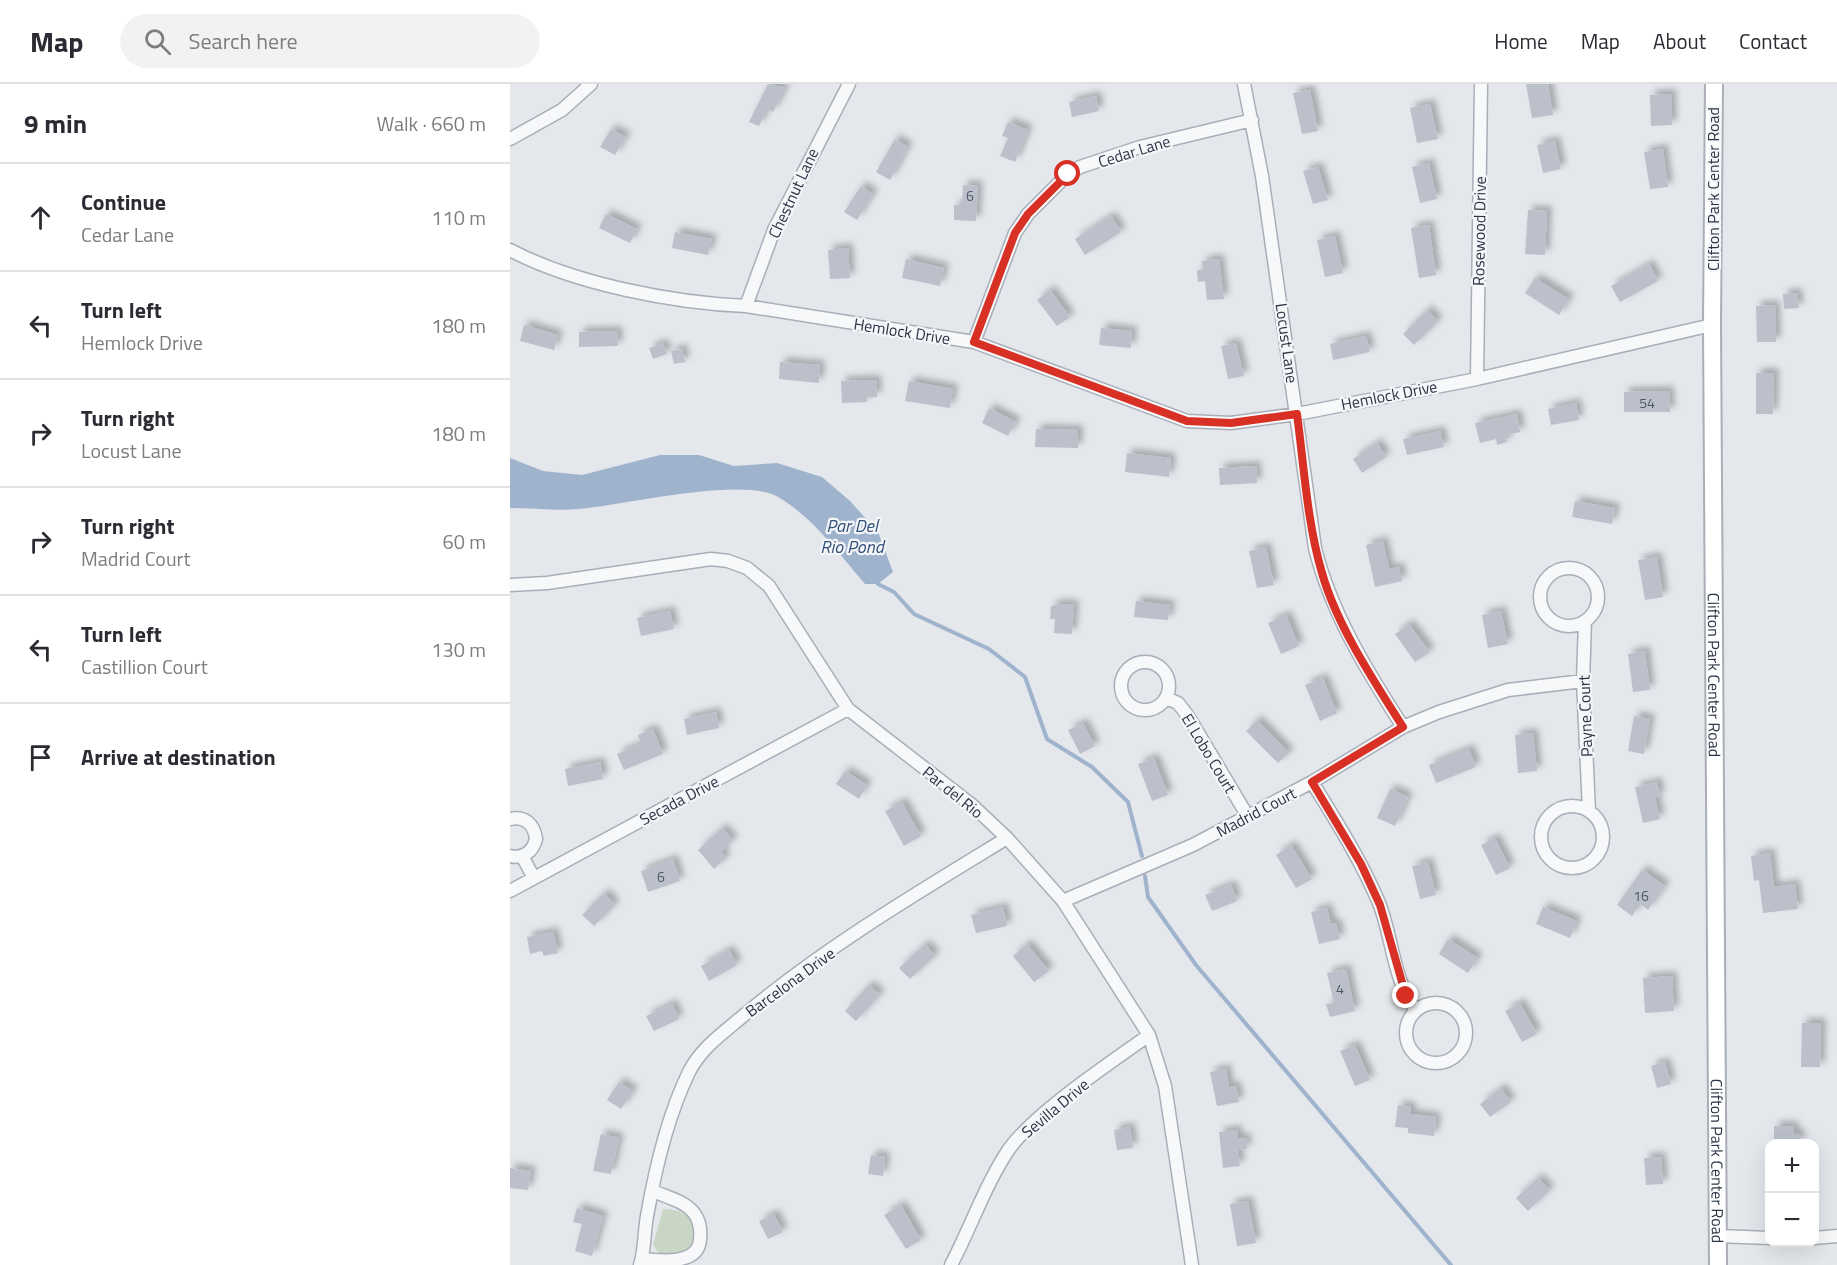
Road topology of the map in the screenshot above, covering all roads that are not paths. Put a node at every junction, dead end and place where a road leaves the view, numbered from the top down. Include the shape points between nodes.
1 (591, 84) edge
2 (849, 84) edge
3 (1244, 84) edge
4 (1480, 84) edge
5 (1714, 84) edge
6 (1252, 120) junction
7 (510, 139) edge
8 (510, 250) edge
9 (746, 306) junction
10 (1712, 325) junction
11 (974, 342) junction
12 (1477, 379) junction
13 (1297, 414) junction
14 (510, 585) edge
15 (1585, 621) junction
16 (1583, 681) junction
17 (1166, 698) junction
18 (848, 708) junction
19 (1403, 727) junction
20 (1312, 782) junction
21 (1589, 811) junction
22 (1247, 815) junction
23 (510, 819) edge
24 (1007, 838) junction
25 (516, 856) edge
26 (534, 878) junction
27 (510, 891) edge
28 (1063, 901) junction
29 (1416, 1010) junction
30 (1149, 1035) junction
31 (653, 1191) junction
32 (1717, 1236) junction
33 (1837, 1236) edge
34 (1765, 1238) edge
35 (1819, 1238) edge
36 (641, 1262) edge
37 (951, 1265) edge
38 (1192, 1265) edge
39 (1718, 1265) edge

1 - 7 street via 561,110
2 - 9 street, Chestnut Lane via 774,230
3 - 6 street, Locust Lane
4 - 12 street, Rosewood Drive
5 - 10 street, Clifton Park Center Road
6 - 11 street, Cedar Lane via 1140,147 1068,174 1028,214 1015,233
6 - 13 street, Locust Lane
8 - 9 street, Hemlock Drive via 540,266 644,292 708,304
9 - 11 street, Hemlock Drive
10 - 12 street, Hemlock Drive
10 - 32 street, Clifton Park Center Road
11 - 13 street, Hemlock Drive via 1187,421 1231,423
12 - 13 street, Hemlock Drive
13 - 19 street, Locust Lane via 1316,548 1331,600
14 - 18 street, Par del Rio via 711,559 728,561 747,568 769,586
15 - 15 street, Payne Court via 1597,603 1593,582 1576,569 1554,573 1541,591 1545,613 1563,625
15 - 16 street, Payne Court
16 - 19 street, Madrid Court via 1484,696
16 - 21 street, Payne Court
17 - 17 street, El Lobo Court via 1167,675 1156,664 1133,664 1123,676 1124,697 1134,708 1155,708
17 - 22 street, El Lobo Court via 1178,703 1188,716
18 - 24 street, Par del Rio
18 - 26 street, Secada Drive
19 - 20 street, Madrid Court
20 - 22 street, Madrid Court
20 - 29 street via 1361,864 1380,905 1406,996
21 - 21 street, Payne Court via 1568,807 1554,812 1544,824 1543,846 1556,864 1578,868 1596,857 1603,836 1599,822
22 - 28 street, Madrid Court via 1193,845
23 - 25 street via 524,819 535,831 534,846
24 - 28 street, Par del Rio
24 - 31 street, Barcelona Drive via 922,890 771,993 705,1048 679,1096
25 - 26 street
26 - 27 street, Secada Drive
28 - 30 street, Par del Rio
29 - 29 street via 1437,1003 1456,1011 1466,1030 1463,1045 1455,1056 1435,1062 1416,1054 1408,1043 1407,1029
30 - 37 street, Sevilla Drive via 1032,1125 1011,1147
30 - 38 street, Par del Rio via 1165,1086
31 - 36 street, Barcelona Drive
31 - 36 street, Barcelona Drive via 694,1212 701,1233 700,1247 682,1261
32 - 34 street
32 - 39 street, Clifton Park Center Road
33 - 35 street

